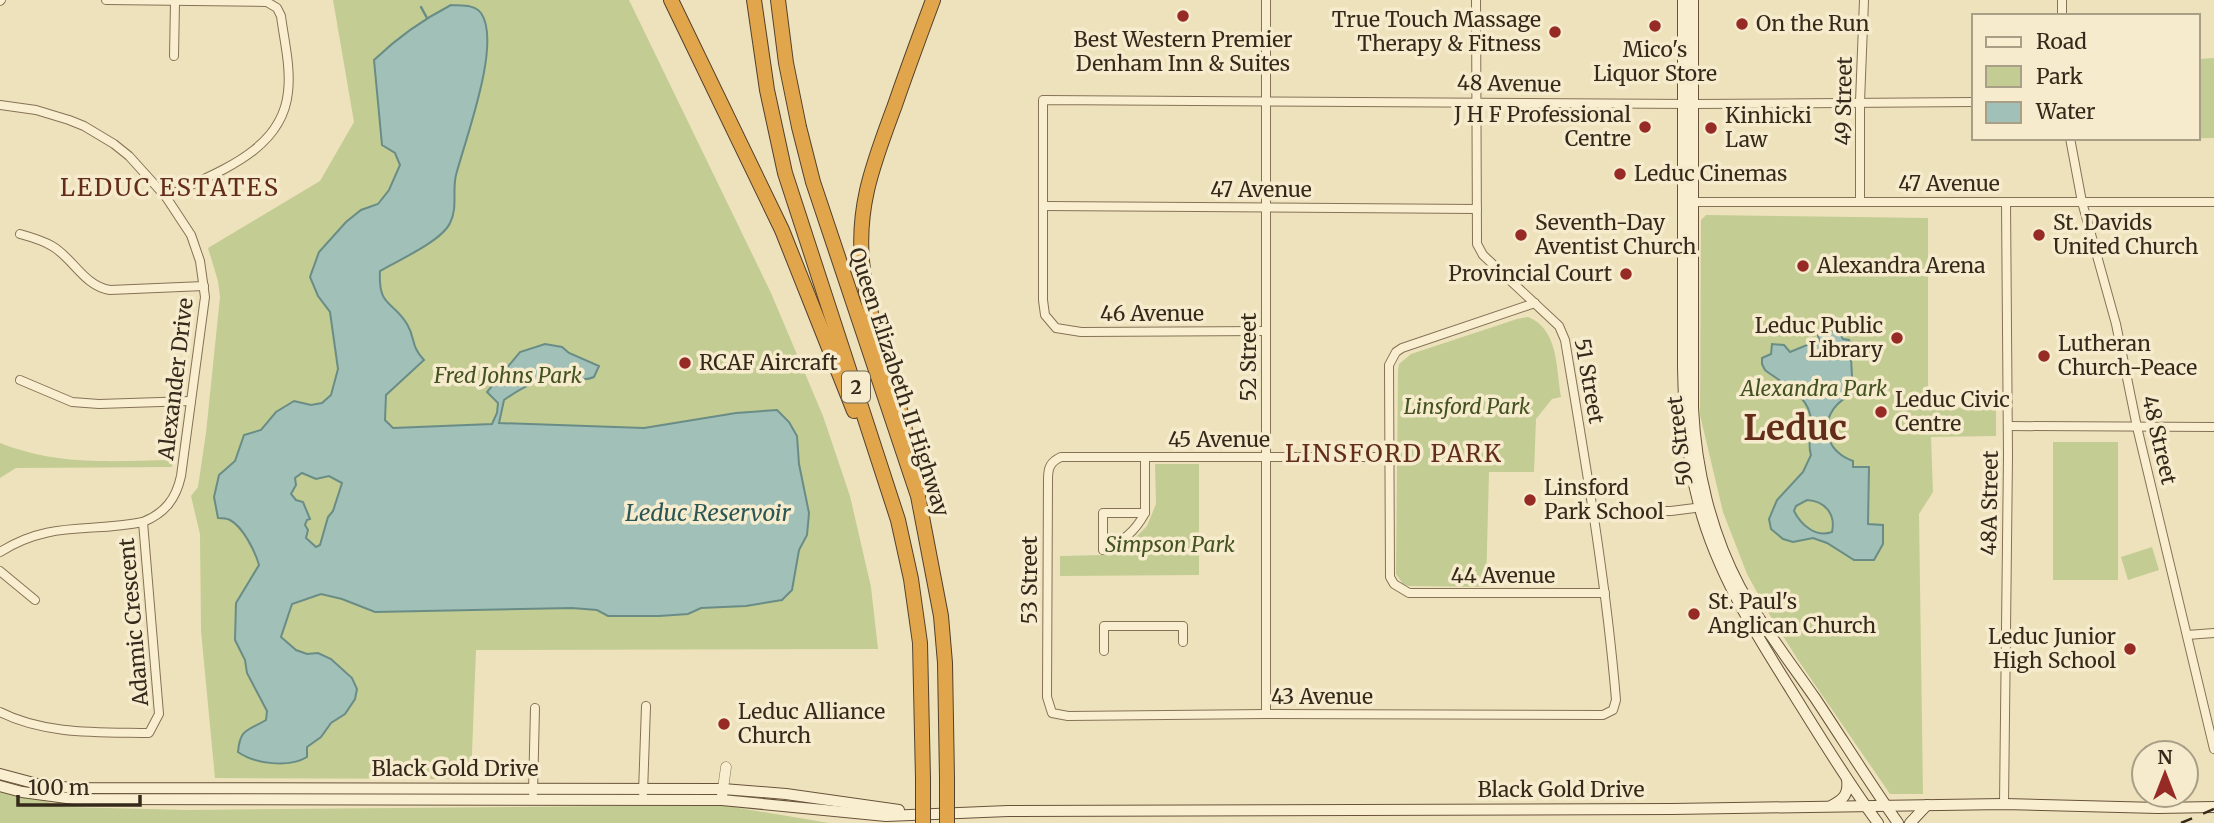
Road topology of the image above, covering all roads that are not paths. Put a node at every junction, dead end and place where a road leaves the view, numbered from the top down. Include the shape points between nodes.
1 (106, 0) edge
2 (671, 0) edge
3 (754, 0) edge
4 (778, 0) edge
5 (931, 0) edge
6 (1266, 0) edge
7 (1476, 0) edge
8 (1683, 0) edge
9 (1693, 0) edge
10 (1864, 0) edge
11 (175, 2) edge
12 (174, 56) dead end
13 (1266, 101) junction
14 (1477, 101) junction
15 (1860, 102) junction
16 (1972, 102) edge
17 (1688, 104) junction
18 (0, 106) edge
19 (2070, 140) edge
20 (166, 197) junction
21 (1688, 202) junction
22 (1860, 202) junction
23 (2006, 202) junction
24 (2082, 202) junction
25 (2214, 202) edge
26 (1044, 206) junction
27 (1266, 207) junction
28 (1477, 209) junction
29 (20, 234) dead end
30 (204, 286) junction
31 (1535, 303) junction
32 (1266, 331) junction
33 (20, 380) dead end
34 (191, 401) junction
35 (2008, 426) junction
36 (2137, 426) junction
37 (2214, 427) edge
38 (1267, 457) junction
39 (1388, 457) junction
40 (1145, 458) junction
41 (1051, 464) joint
42 (918, 496) junction
43 (1704, 507) junction
44 (1594, 511) junction
45 (1145, 513) junction
46 (898, 520) junction
47 (143, 522) junction
48 (0, 552) edge
49 (0, 571) edge
50 (1605, 593) junction
51 (35, 600) dead end
52 (2214, 633) edge
53 (2187, 635) junction
54 (1183, 642) dead end
55 (1104, 651) dead end
56 (1047, 697) joint
57 (646, 706) dead end
58 (535, 708) dead end
59 (0, 712) edge
60 (1266, 714) junction
61 (1608, 714) joint
62 (2214, 749) edge
63 (726, 767) dead end
64 (0, 775) edge
65 (1847, 779) junction
66 (0, 786) edge
67 (533, 794) junction
68 (643, 794) junction
69 (723, 794) junction
70 (2004, 804) junction
71 (1885, 805) junction
72 (1927, 805) junction
73 (1830, 806) junction
74 (1865, 806) junction
75 (2214, 807) edge
76 (923, 823) edge
77 (947, 823) edge
78 (1878, 823) edge
79 (1898, 823) edge
80 (1910, 823) edge

1 - 11 street
2 - 46 highway via 782,230
3 - 46 highway, Queen Elizabeth II Highway / 2 via 785,173
4 - 42 highway, Queen Elizabeth II Highway / 2 via 786,63 813,182
5 - 42 highway via 869,177 861,237 869,308 902,414
6 - 13 street, 52 Street
7 - 14 street, 51 Street
8 - 17 main road, 50 Street
9 - 17 main road, 50 Street
10 - 15 street, 49 Street
11 - 12 street
11 - 20 street via 273,5 281,16 288,92 278,123 260,146
13 - 14 street, 48 Avenue
13 - 26 street, 48 Avenue via 1043,100
13 - 27 street, 52 Street
14 - 17 street, 48 Avenue
14 - 28 street, 51 Street
15 - 16 street, 48 Avenue
15 - 17 street, 48 Avenue
15 - 22 street, 49 Street
17 - 21 main road, 50 Street
18 - 20 street, Alexander Drive via 54,115 84,126 129,156
19 - 24 street, 48 Street
20 - 30 street, Alexander Drive via 196,247
21 - 22 street, 47 Avenue
21 - 43 main road, 50 Street via 1694,433
22 - 23 street, 47 Avenue
23 - 24 street, 47 Avenue
23 - 35 street, 48A Street
24 - 25 street, 47 Avenue
24 - 36 street, 48 Street via 2116,324
26 - 27 street, 47 Avenue
26 - 32 street, 46 Avenue via 1045,315 1056,328 1081,332
27 - 28 street, 47 Avenue
27 - 32 street, 52 Street
28 - 31 street, 51 Street via 1479,249
29 - 30 street via 52,246 100,289
30 - 34 street, Alexander Drive
31 - 39 street via 1396,352 1389,365
31 - 44 street, 51 Street via 1559,326 1565,340
32 - 38 street, 52 Street
33 - 34 street via 72,402
34 - 47 street, Alexander Drive via 178,489 161,513
35 - 36 street
35 - 70 street, 48A Street
36 - 37 street
36 - 53 street, 48 Street
38 - 39 street, 45 Avenue
38 - 40 street, 45 Avenue
38 - 60 street, 52 Street
39 - 50 street, 44 Avenue via 1389,566 1394,584 1401,590 1421,594
40 - 41 street, 45 Avenue via 1061,457
40 - 45 street
41 - 56 street, 53 Street
42 - 77 highway, Queen Elizabeth II Highway / 2, bridge via 941,616
43 - 44 street
43 - 65 main road, 50 Street via 1717,559 1744,614
43 - 71 main road, 50 Street via 1762,623
44 - 50 street, 51 Street
45 - 45 street via 1129,535 1103,550 1103,513
46 - 76 highway, Queen Elizabeth II Highway / 2, bridge via 920,643
47 - 48 street via 50,531
47 - 59 street, Adamic Crescent via 159,714 149,733 76,732
49 - 51 street
50 - 61 street, 51 Street via 1616,700
52 - 53 street
53 - 62 street, 48 Street
54 - 55 street via 1183,626 1104,626
56 - 60 street, 43 Avenue via 1052,713 1068,716
57 - 68 street
58 - 67 street
60 - 61 street, 43 Avenue
63 - 69 street
64 - 67 main road, Black Gold Drive via 77,788
65 - 73 main road via 1849,789 1843,800
65 - 74 main road, 50 Street
66 - 67 main road, Black Gold Drive via 74,799
67 - 68 main road, Black Gold Drive
68 - 69 main road, Black Gold Drive
69 - 73 main road, Black Gold Drive via 887,816 1008,811
70 - 72 main road, Black Gold Drive
70 - 75 main road, Black Gold Drive
71 - 72 main road, Black Gold Drive
71 - 74 main road, Black Gold Drive
71 - 79 main road, 50 Street
72 - 80 main road
73 - 74 main road, Black Gold Drive
74 - 78 main road, 50 Street

